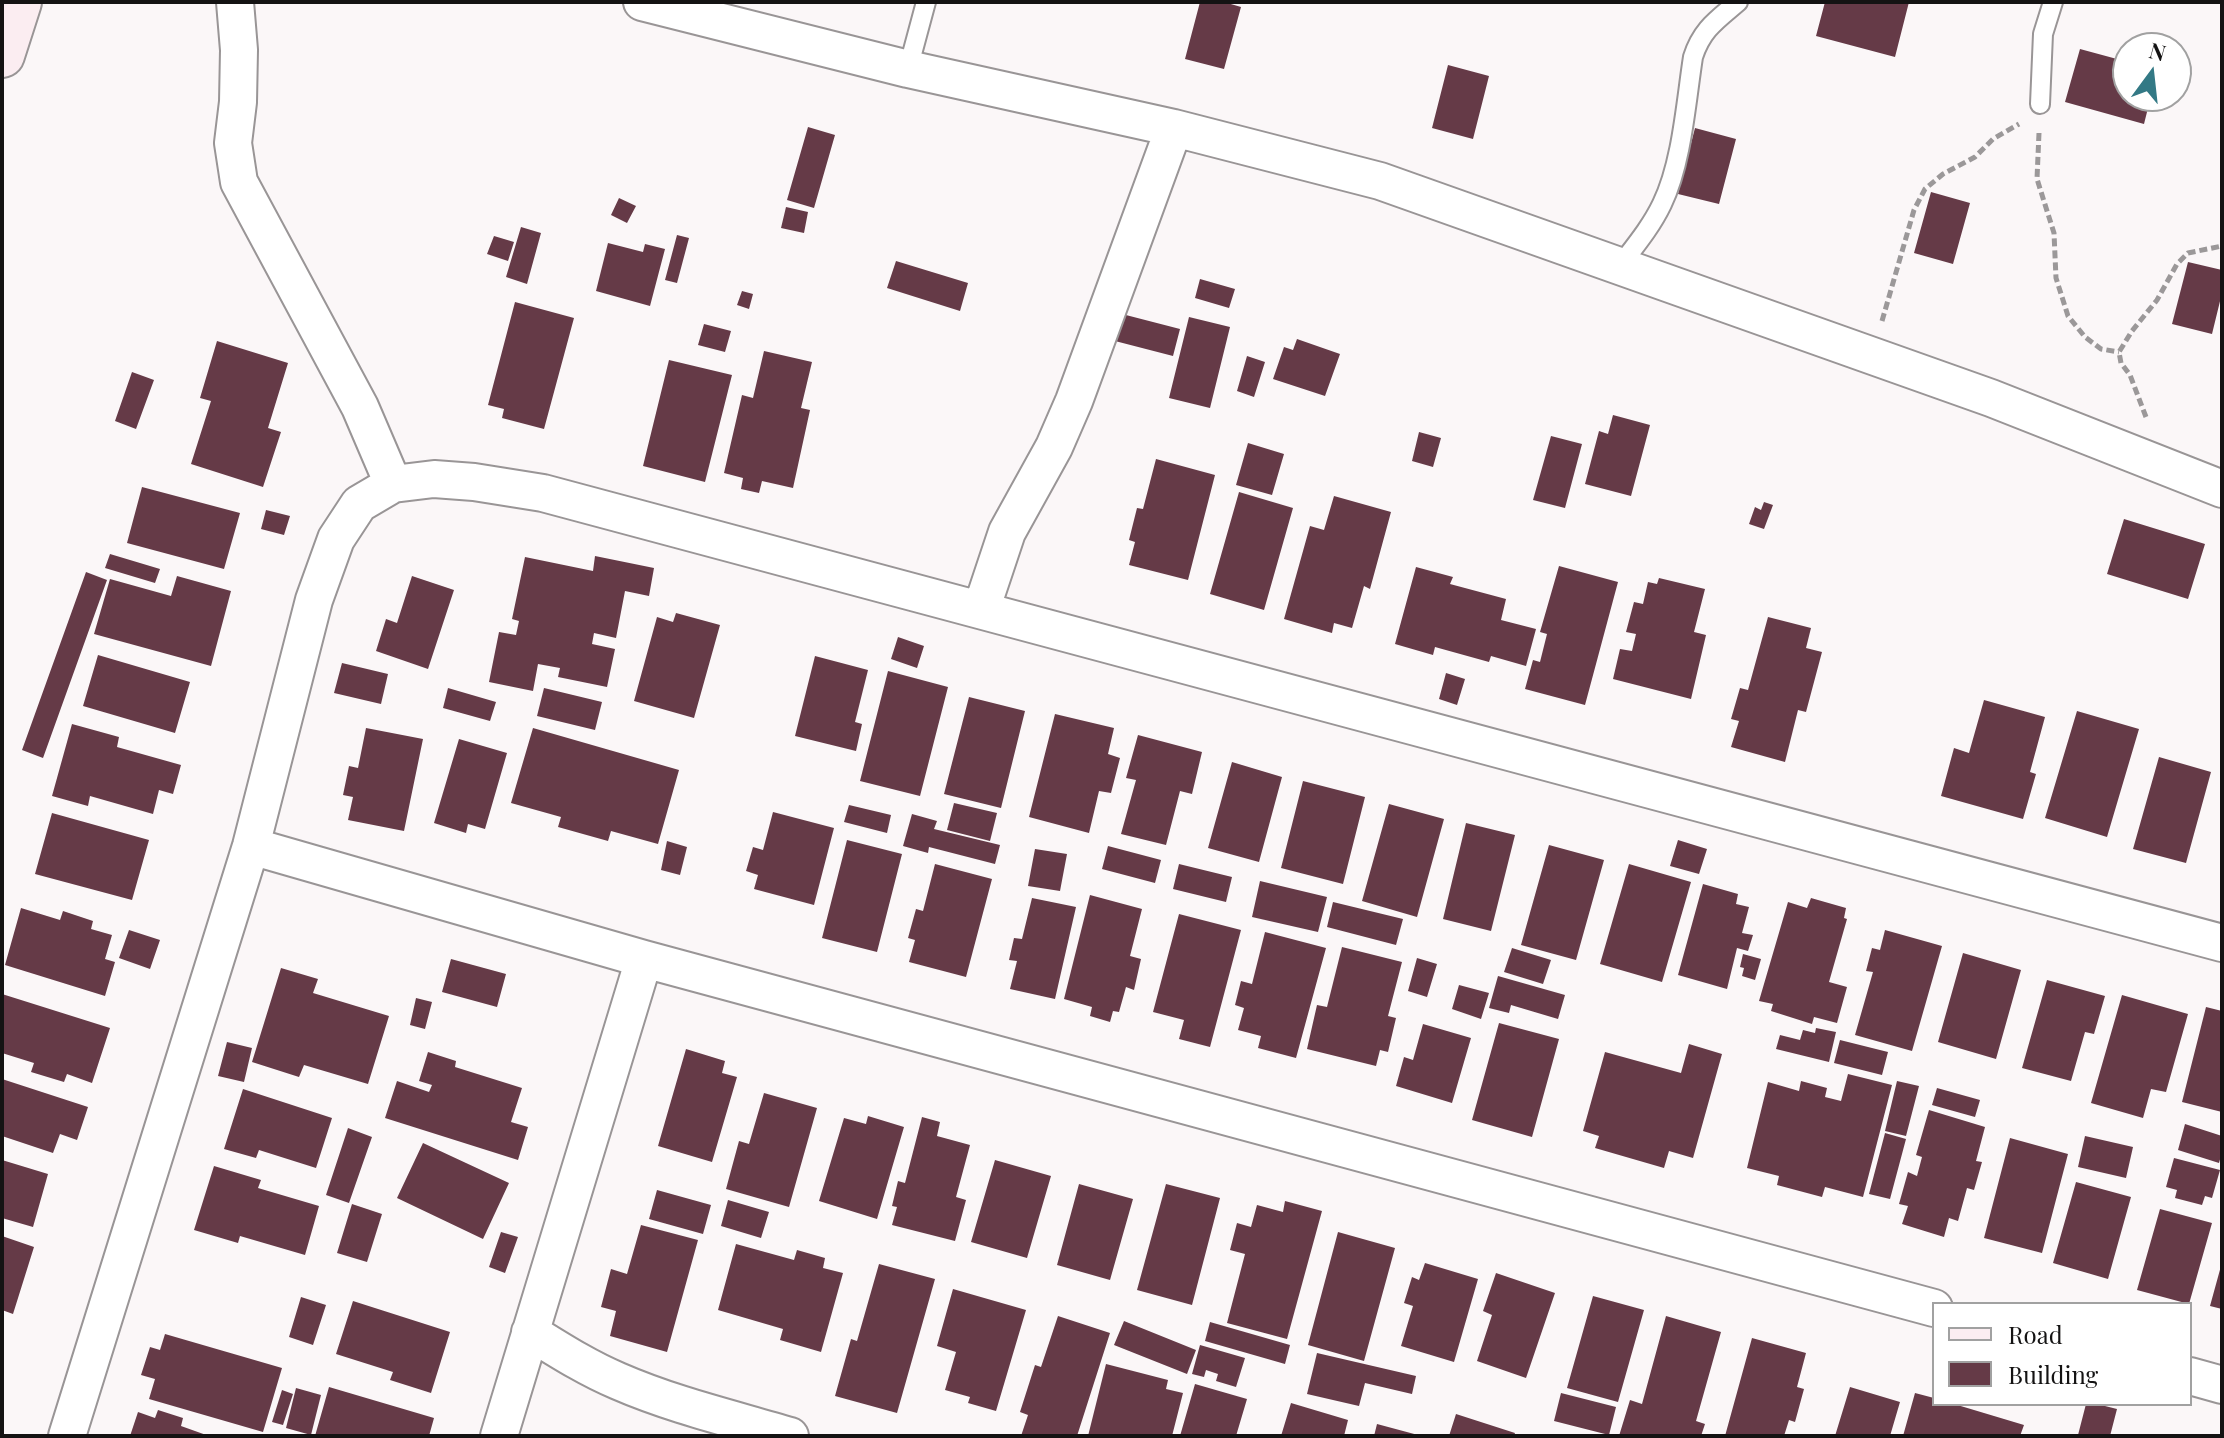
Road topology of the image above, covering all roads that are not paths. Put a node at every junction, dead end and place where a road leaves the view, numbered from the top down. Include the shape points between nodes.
1 (19, 2) edge
2 (235, 2) edge
3 (642, 2) edge
4 (926, 2) edge
5 (1738, 2) edge
6 (2053, 2) edge
7 (2, 55) edge
8 (908, 69) junction
9 (2040, 104) road end
10 (1174, 128) junction
11 (1619, 267) junction
12 (393, 484) junction
13 (2222, 489) edge
14 (981, 610) junction
15 (251, 846) junction
16 (2222, 943) edge
17 (644, 959) junction
18 (1932, 1307) edge
19 (530, 1332) junction
20 (2192, 1377) edge
21 (2222, 1385) edge
22 (67, 1436) edge
23 (499, 1436) edge
24 (790, 1436) edge

1 - 7 street
2 - 12 street via 239,76 233,143 239,182 360,407
3 - 8 street
4 - 8 lane
5 - 11 lane via 1698,42 1674,174 1650,227
6 - 9 lane via 2043,34
8 - 10 street
10 - 11 street via 1380,181
10 - 14 street via 1074,401 1007,532
11 - 13 street via 1991,398
12 - 14 street via 434,479 543,493
12 - 15 street via 359,504 336,539 314,600
14 - 16 street
15 - 17 street
15 - 22 street
17 - 18 street
17 - 19 street
19 - 23 street
19 - 24 street via 617,1381
20 - 21 street

